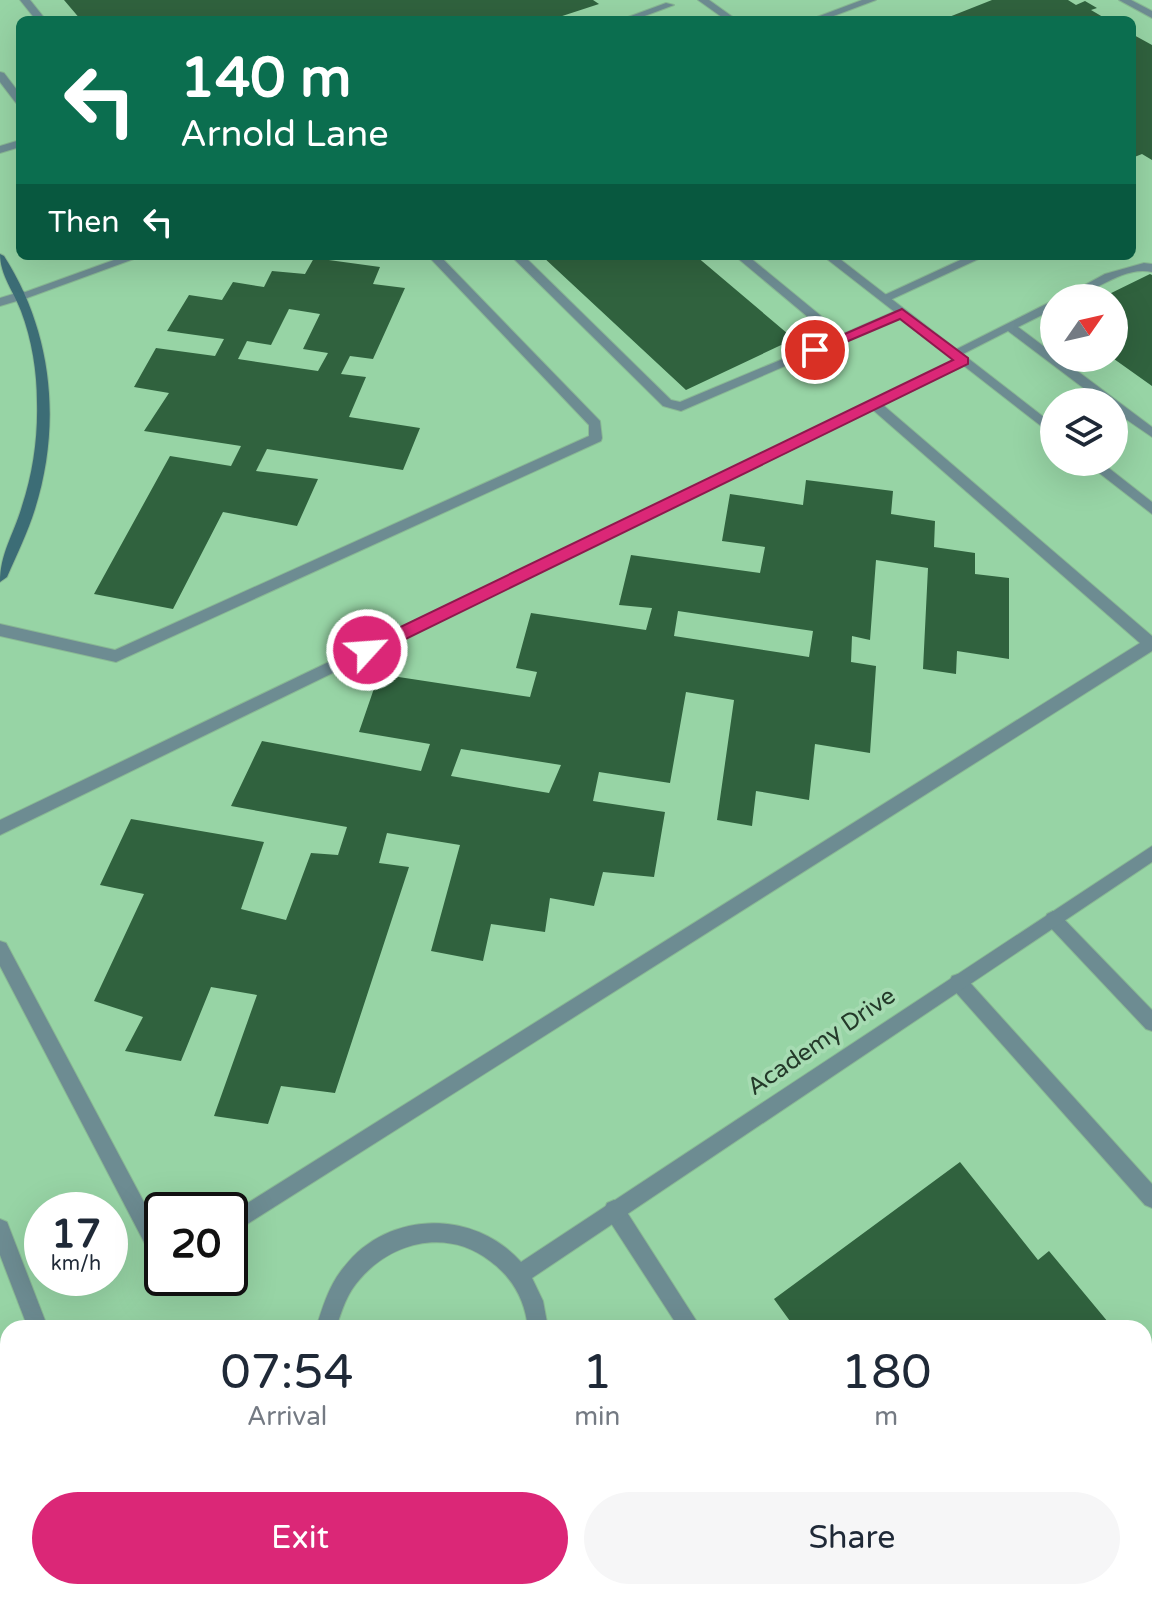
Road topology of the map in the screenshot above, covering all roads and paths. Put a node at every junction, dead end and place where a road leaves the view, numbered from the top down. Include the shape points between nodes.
1 (25, 0) edge
2 (703, 0) edge
3 (871, 0) edge
4 (1124, 0) edge
5 (669, 5) dead end
6 (1152, 15) edge
7 (38, 16) edge
8 (637, 16) edge
9 (726, 16) edge
10 (825, 16) edge
11 (0, 75) edge
12 (16, 96) edge
13 (0, 258) edge
14 (124, 260) edge
15 (438, 260) edge
16 (521, 260) edge
17 (746, 260) edge
18 (834, 260) edge
19 (970, 260) edge
20 (1152, 268) edge
21 (1095, 284) edge
22 (23, 295) junction
23 (884, 298) junction
24 (0, 302) edge
25 (1040, 311) edge
26 (902, 313) junction
27 (1009, 326) junction
28 (842, 339) junction
29 (958, 357) junction
30 (1092, 388) edge
31 (874, 404) junction
32 (1128, 415) edge
33 (1040, 421) edge
34 (1152, 433) edge
35 (1110, 476) edge
36 (1152, 509) edge
37 (0, 577) edge
38 (0, 630) edge
39 (0, 828) edge
40 (1152, 853) edge
41 (1053, 919) junction
42 (0, 949) edge
43 (958, 982) junction
44 (1152, 1023) edge
45 (1152, 1198) edge
46 (614, 1210) junction
47 (248, 1214) edge
48 (144, 1222) edge
49 (0, 1229) edge
50 (520, 1274) junction
51 (35, 1320) edge
52 (329, 1320) edge
53 (538, 1320) edge
54 (686, 1320) edge

1 - 7 street
2 - 9 street
3 - 10 street
4 - 6 street
5 - 8 street
11 - 12 street
13 - 22 street
14 - 22 street
15 - 38 street via 595,424 596,438 116,656
16 - 28 street via 667,403 681,407
17 - 28 street
18 - 23 street
19 - 23 street
20 - 21 street via 1130,267
22 - 24 street
22 - 37 street via 44,378 43,434 32,498
23 - 26 street
25 - 27 street
26 - 28 street
26 - 29 street
27 - 29 street
27 - 30 street
29 - 31 street
29 - 33 street
31 - 39 street
31 - 47 street via 1151,644
32 - 34 street
35 - 36 street
40 - 41 street, Academy Drive
41 - 43 street, Academy Drive
41 - 44 street
42 - 48 street
43 - 45 street
43 - 46 street, Academy Drive
46 - 50 street, Academy Drive
46 - 54 street
49 - 51 street
50 - 52 street via 495,1248 464,1233 430,1230 395,1238 365,1258 340,1288
50 - 53 street

